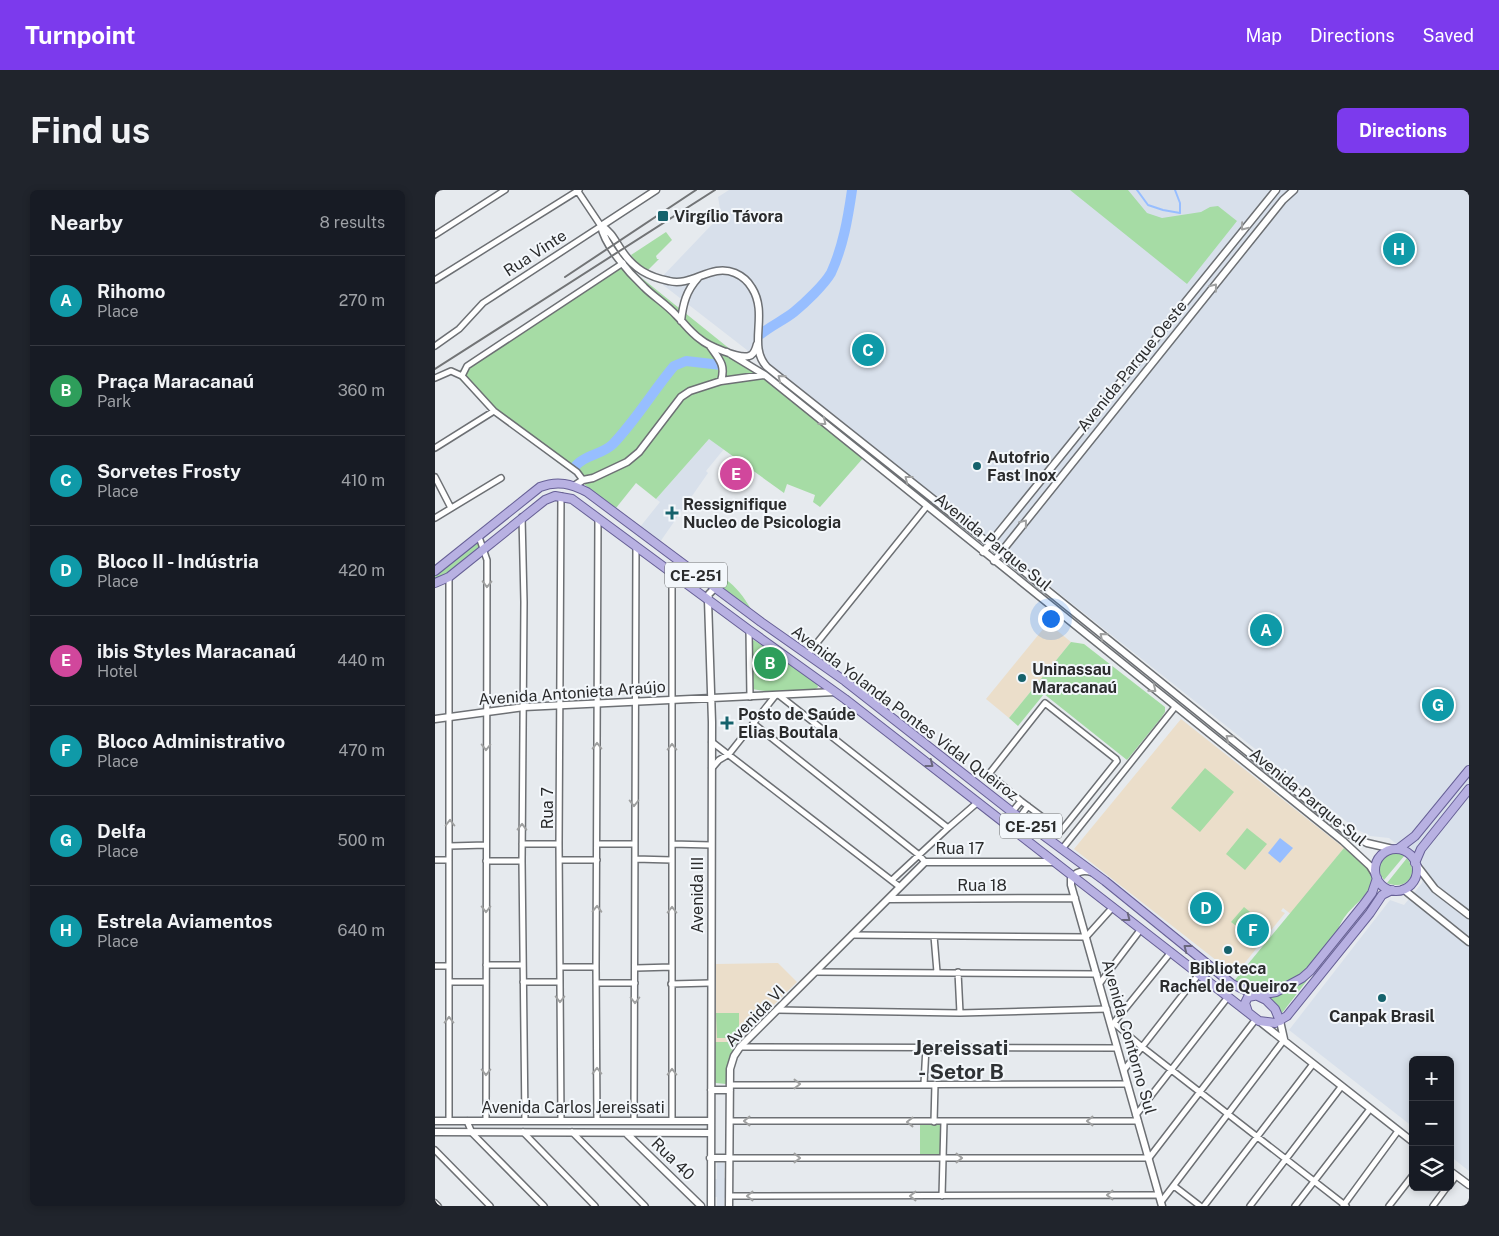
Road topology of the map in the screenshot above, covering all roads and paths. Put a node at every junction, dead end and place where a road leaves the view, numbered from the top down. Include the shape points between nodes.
1 (505, 190) edge
2 (578, 190) edge
3 (656, 190) edge
4 (1276, 190) edge
5 (1294, 190) edge
6 (1262, 206) junction
7 (1273, 213) junction
8 (601, 226) junction
9 (435, 235) edge
10 (623, 263) junction
11 (701, 275) junction
12 (435, 280) edge
13 (681, 322) junction
14 (757, 344) junction
15 (435, 346) edge
16 (710, 346) junction
17 (727, 352) junction
18 (765, 375) junction
19 (463, 376) junction
20 (435, 378) edge
21 (721, 381) junction
22 (494, 411) junction
23 (435, 448) edge
24 (435, 477) edge
25 (501, 478) dead end
26 (593, 478) junction
27 (583, 480) junction
28 (574, 486) junction
29 (587, 492) junction
30 (561, 496) junction
31 (927, 506) junction
32 (451, 508) junction
33 (522, 517) junction
34 (598, 517) junction
35 (435, 518) edge
36 (636, 529) junction
37 (479, 537) junction
38 (631, 542) junction
39 (990, 544) junction
40 (467, 547) junction
41 (483, 549) junction
42 (983, 552) junction
43 (1001, 553) junction
44 (475, 557) junction
45 (994, 561) junction
46 (435, 571) edge
47 (672, 574) junction
48 (449, 577) junction
49 (435, 583) edge
50 (715, 588) junction
51 (707, 600) junction
52 (749, 630) junction
53 (808, 654) junction
54 (835, 692) junction
55 (750, 696) junction
56 (778, 696) junction
57 (711, 699) junction
58 (672, 700) junction
59 (635, 702) junction
60 (597, 703) junction
61 (560, 705) junction
62 (523, 707) junction
63 (1175, 707) junction
64 (486, 711) junction
65 (449, 716) junction
66 (435, 719) edge
67 (754, 724) junction
68 (900, 725) junction
69 (891, 735) junction
70 (913, 735) junction
71 (712, 742) junction
72 (905, 745) junction
73 (729, 754) junction
74 (712, 768) junction
75 (1469, 770) edge
76 (1469, 789) edge
77 (1021, 801) junction
78 (978, 802) junction
79 (1028, 806) junction
80 (1012, 812) junction
81 (1019, 818) junction
82 (948, 828) junction
83 (522, 844) junction
84 (559, 844) junction
85 (597, 844) junction
86 (634, 844) junction
87 (673, 844) junction
88 (486, 845) junction
89 (711, 845) junction
90 (449, 846) junction
91 (1062, 849) junction
92 (1395, 849) junction
93 (919, 855) junction
94 (635, 859) junction
95 (435, 860) edge
96 (449, 860) junction
97 (559, 860) junction
98 (597, 860) junction
99 (672, 860) junction
100 (486, 861) junction
101 (522, 861) junction
102 (925, 862) junction
103 (1055, 862) junction
104 (1415, 863) junction
105 (1095, 874) junction
106 (1073, 876) junction
107 (1376, 876) junction
108 (893, 880) junction
109 (1105, 881) junction
110 (900, 887) junction
111 (1403, 889) junction
112 (1392, 890) junction
113 (1075, 898) junction
114 (889, 899) junction
115 (1106, 901) junction
116 (1113, 907) junction
117 (1469, 915) edge
118 (1141, 929) junction
119 (852, 935) junction
120 (933, 936) junction
121 (1086, 937) junction
122 (1469, 942) edge
123 (1171, 952) junction
124 (486, 965) junction
125 (523, 965) junction
126 (435, 966) edge
127 (449, 966) junction
128 (560, 967) junction
129 (596, 967) junction
130 (671, 967) junction
131 (636, 968) junction
132 (816, 972) junction
133 (937, 972) junction
134 (958, 972) junction
135 (1097, 974) junction
136 (1199, 974) junction
137 (449, 982) junction
138 (486, 982) junction
139 (523, 982) junction
140 (560, 982) junction
141 (596, 983) junction
142 (635, 983) junction
143 (711, 983) junction
144 (1100, 983) junction
145 (671, 984) junction
146 (1256, 994) junction
147 (1228, 997) junction
148 (1107, 1009) junction
149 (777, 1010) junction
150 (960, 1013) junction
151 (1248, 1013) junction
152 (1258, 1020) junction
153 (1280, 1021) junction
154 (1113, 1024) junction
155 (1284, 1040) junction
156 (740, 1047) junction
157 (926, 1047) junction
158 (1142, 1047) junction
159 (1117, 1048) junction
160 (1313, 1064) junction
161 (1123, 1070) junction
162 (1171, 1070) junction
163 (924, 1084) junction
164 (935, 1084) junction
165 (1127, 1084) junction
166 (730, 1087) junction
167 (1341, 1087) junction
168 (711, 1090) junction
169 (1200, 1092) junction
170 (1370, 1109) junction
171 (1228, 1114) junction
172 (1137, 1118) junction
173 (597, 1120) junction
174 (634, 1120) junction
175 (435, 1121) edge
176 (449, 1121) junction
177 (467, 1121) junction
178 (486, 1121) junction
179 (525, 1121) junction
180 (561, 1121) junction
181 (672, 1121) junction
182 (711, 1121) junction
183 (730, 1121) junction
184 (944, 1121) junction
185 (934, 1122) junction
186 (1398, 1131) junction
187 (435, 1132) edge
188 (523, 1132) junction
189 (572, 1132) junction
190 (473, 1133) junction
191 (626, 1133) junction
192 (711, 1133) junction
193 (1257, 1137) junction
194 (1409, 1139) edge
195 (435, 1150) edge
196 (710, 1158) junction
197 (730, 1158) junction
198 (943, 1158) junction
199 (1149, 1158) junction
200 (1286, 1160) junction
201 (1454, 1175) edge
202 (1409, 1180) edge
203 (1315, 1181) junction
204 (1469, 1185) edge
205 (1173, 1186) junction
206 (1444, 1191) edge
207 (729, 1196) junction
208 (942, 1196) junction
209 (1161, 1201) edge
210 (491, 1206) edge
211 (544, 1206) edge
212 (595, 1206) edge
213 (645, 1206) edge
214 (701, 1206) edge
215 (711, 1206) edge
216 (729, 1206) edge
217 (1200, 1206) edge
218 (1204, 1206) edge
219 (1250, 1206) edge
220 (1295, 1206) edge
221 (1344, 1206) edge
222 (1389, 1206) edge
223 (1433, 1206) edge

1 - 9 street
2 - 8 street
2 - 12 street
3 - 8 street, Rua Vinte
4 - 6 street, Avenida Parque Oeste
5 - 7 street, Avenida Parque Oeste
6 - 7 street
6 -> 39 street, Avenida Parque Oeste
43 -> 7 street, Avenida Parque Oeste
8 - 10 street, Avenida Parque Sul via 603,236
8 - 11 street, Avenida Parque Sul via 610,231 623,253 643,273 671,282
8 - 15 street, Rua Vinte via 483,303 459,329
10 - 13 street, Avenida Parque Sul
10 - 19 street via 467,366
11 - 13 street via 686,295
11 - 14 street, Avenida Parque Sul via 729,271 752,287 759,304
13 - 16 street, Avenida Parque Sul
14 - 17 street, Avenida Parque Sul via 749,356
39 -> 14 street, Avenida Parque Sul via 767,367 761,360
16 - 17 street, Avenida Parque Sul
16 - 21 street via 723,365
17 - 18 street, Avenida Parque Sul
18 - 21 street
18 -> 31 street, Avenida Parque Sul
19 - 20 street via 451,371
19 - 22 street
21 - 26 street via 681,397 639,452 627,462
22 - 23 street
22 - 27 street via 577,472
24 - 32 street
25 - 32 street
26 - 27 street
26 - 29 street
27 - 28 street
28 - 29 main road, Avenida Yolanda Pontes Vidal Queiroz / CE-251
28 - 37 main road, Avenida Yolanda Pontes Vidal Queiroz / CE-251 via 559,483 540,487
29 - 36 main road, Avenida Yolanda Pontes Vidal Queiroz / CE-251
30 - 33 main road via 545,500
30 - 34 main road, CE-251 via 577,502
30 - 61 street, Rua 7
31 - 42 street, Avenida Parque Sul
31 - 53 street
32 - 35 street
33 - 41 main road
33 - 62 street
34 - 38 main road, Avenida Yolanda Pontes Vidal Queiroz / CE-251
34 - 60 street
36 - 38 main road via 631,534
36 - 50 main road, Avenida Yolanda Pontes Vidal Queiroz / CE-251
37 - 40 main road, Avenida Yolanda Pontes Vidal Queiroz / CE-251
37 - 41 street
38 - 47 main road, Avenida Yolanda Pontes Vidal Queiroz / CE-251
38 - 59 street
39 - 42 street, Avenida Parque Oeste
39 - 43 street, Avenida Parque Sul
40 - 44 main road
40 - 46 main road, Avenida Yolanda Pontes Vidal Queiroz / CE-251
41 - 44 main road
41 -> 64 street via 487,560
42 - 45 street, Avenida Parque Sul
43 - 45 street, Avenida Parque Oeste
92 -> 43 street, Avenida Parque Sul via 1367,843 1349,834
44 - 48 main road
45 -> 63 street, Avenida Parque Sul
47 - 51 main road, Avenida Yolanda Pontes Vidal Queiroz / CE-251
47 - 58 street
48 - 49 main road
48 - 65 street
50 - 51 street
50 - 53 main road, Avenida Yolanda Pontes Vidal Queiroz / CE-251
51 - 52 main road, Avenida Yolanda Pontes Vidal Queiroz / CE-251
51 - 57 street, Avenida III
52 - 54 main road, Avenida Yolanda Pontes Vidal Queiroz / CE-251
52 - 55 street
53 - 68 main road, Avenida Yolanda Pontes Vidal Queiroz / CE-251
54 - 56 street, Avenida Antonieta Araújo
54 - 69 main road, Avenida Yolanda Pontes Vidal Queiroz / CE-251
55 - 56 street, Avenida Antonieta Araújo
55 - 57 street, Avenida Antonieta Araújo
56 - 67 street
56 - 82 street
57 - 58 street, Avenida Antonieta Araújo
57 - 71 street, Avenida III
58 - 59 street, Avenida Antonieta Araújo
87 -> 58 street
59 - 60 street, Avenida Antonieta Araújo
59 -> 86 street
60 - 61 street, Avenida Antonieta Araújo
85 -> 60 street
61 - 62 street, Avenida Antonieta Araújo
61 - 84 street, Rua 7
62 - 64 street, Avenida Antonieta Araújo
83 -> 62 street
63 - 91 street
63 - 107 street, Avenida Parque Sul via 1343,841
64 - 65 street, Avenida Antonieta Araújo
64 -> 88 street
65 - 66 street, Avenida Antonieta Araújo
90 -> 65 street
67 - 73 street
67 - 93 street
68 - 69 main road
68 - 70 main road, Avenida Yolanda Pontes Vidal Queiroz / CE-251
69 - 72 main road, Avenida Yolanda Pontes Vidal Queiroz / CE-251
70 - 72 main road
70 - 80 main road, Avenida Yolanda Pontes Vidal Queiroz / CE-251
71 - 73 street
71 - 74 street, Avenida III
72 -> 78 main road, Avenida Yolanda Pontes Vidal Queiroz / CE-251
73 - 74 street
73 - 108 street
74 - 89 street, Avenida III
75 - 92 main road via 1415,836
76 - 104 main road via 1421,849
77 - 79 street
77 - 79 street via 989,772 1043,704 1048,704 1117,762 1061,831
77 - 80 street
78 - 82 street
78 - 103 main road, Avenida Yolanda Pontes Vidal Queiroz / CE-251
79 - 81 street
80 - 81 main road, Avenida Yolanda Pontes Vidal Queiroz / CE-251
81 - 91 main road, Avenida Yolanda Pontes Vidal Queiroz / CE-251
82 - 93 street
83 - 84 street
83 - 101 street
84 - 97 street, Rua 7
85 - 86 street
85 - 98 street
86 - 94 street
87 - 89 street
87 - 99 street
88 - 90 street
88 - 100 street
89 - 143 street, Avenida III
90 - 96 street
91 - 105 main road, Avenida Yolanda Pontes Vidal Queiroz / CE-251
92 - 104 main road via 1408,853
92 - 107 main road via 1378,858
93 - 102 street
93 - 108 street
94 - 99 street
94 - 131 street
95 - 96 street
96 - 127 street
97 - 98 street
97 - 128 street, Rua 7
129 -> 98 street
130 -> 99 street
100 - 101 street
100 -> 124 street
101 - 125 street
102 - 103 street, Rua 17
102 - 110 street, Avenida VI
103 - 106 main road, Avenida Yolanda Pontes Vidal Queiroz / CE-251
104 - 111 main road via 1416,875
104 - 117 street via 1435,889
105 - 106 street via 1089,871
105 - 109 main road, Avenida Yolanda Pontes Vidal Queiroz / CE-251
106 - 113 street, Avenida Contorno Sul
106 - 115 main road, Avenida Yolanda Pontes Vidal Queiroz / CE-251
107 - 112 main road via 1382,886
107 - 146 main road via 1372,893 1310,971 1282,990
108 - 110 street
109 - 115 main road
146 -> 109 main road, Avenida Yolanda Pontes Vidal Queiroz / CE-251 via 1232,984
110 - 114 street, Avenida VI
111 - 112 main road
111 - 122 street
112 - 153 main road via 1382,895
113 - 114 street, Rua 18
113 - 121 street, Avenida Contorno Sul
114 - 119 street, Avenida VI
115 - 116 main road, Avenida Yolanda Pontes Vidal Queiroz / CE-251
116 -> 118 main road, Avenida Yolanda Pontes Vidal Queiroz / CE-251
116 - 121 street
118 - 123 main road, Avenida Yolanda Pontes Vidal Queiroz / CE-251
118 - 144 street
119 - 120 street
119 - 132 street, Avenida VI
120 - 121 street
120 - 133 street
121 - 135 street, Avenida Contorno Sul
123 - 136 main road, Avenida Yolanda Pontes Vidal Queiroz / CE-251
123 - 154 street
124 - 125 street
124 - 138 street
125 - 139 street
126 - 127 street
127 - 137 street
128 - 129 street
128 - 140 street, Rua 7
129 - 141 street
130 - 131 street
130 - 145 street
131 - 142 street
132 - 133 street
132 - 149 street, Avenida VI
133 - 134 street
134 - 135 street
134 - 150 street
135 - 144 street, Avenida Contorno Sul
136 - 147 main road, Avenida Yolanda Pontes Vidal Queiroz / CE-251
136 - 158 street
137 - 138 street
176 -> 137 street
138 -> 178 street
139 - 140 street
139 - 179 street
140 -> 180 street, Rua 7
141 - 142 street
173 -> 141 street
142 -> 174 street
143 - 145 street
143 - 168 street, Avenida III
144 - 148 street, Avenida Contorno Sul
181 -> 145 street
146 - 151 main road via 1246,1001
146 - 153 main road, CE-251 via 1271,1004
147 - 151 main road, Avenida Yolanda Pontes Vidal Queiroz / CE-251
147 - 162 street
148 - 150 street
148 - 154 street, Avenida Contorno Sul
149 - 150 street
149 - 156 street, Avenida VI
151 - 152 main road, CE-251
152 - 153 main road
152 - 155 street
152 - 169 street
153 - 155 street
154 - 158 street
154 - 159 street, Avenida Contorno Sul
155 - 160 street
155 - 171 street
156 - 157 street
156 - 166 street, Avenida VI via 732,1062
157 - 159 street
157 - 163 street
158 - 161 street
158 - 162 street
159 - 161 street, Avenida Contorno Sul
160 - 167 street
160 - 193 street
161 - 165 street, Avenida Contorno Sul
162 - 169 street
162 - 172 street
163 - 164 street
166 -> 163 street
164 - 165 street
164 - 185 street
165 - 172 street, Avenida Contorno Sul
166 - 168 street
166 - 183 street, Avenida VI
167 - 170 street
167 - 200 street
168 - 182 street, Avenida III
169 - 171 street
169 - 199 street
170 - 186 street
170 - 203 street
171 - 193 street
171 - 205 street
172 -> 184 street
172 - 199 street, Avenida Contorno Sul
173 - 174 street, Avenida Carlos Jereissati
173 - 180 street, Avenida Carlos Jereissati
174 - 181 street, Avenida Carlos Jereissati
175 - 176 street, Avenida Carlos Jereissati
176 - 177 street, Avenida Carlos Jereissati
177 - 178 street, Avenida Carlos Jereissati
177 - 190 street
178 - 179 street, Avenida Carlos Jereissati
179 - 180 street, Avenida Carlos Jereissati
181 - 182 street, Avenida Carlos Jereissati
182 - 192 street, Avenida III
185 -> 183 street
183 - 197 street, Avenida VI
184 - 185 street
184 - 198 street
186 - 194 street
186 - 221 street
187 - 190 street, Avenida Carlos Jereissati
188 - 189 street, Avenida Carlos Jereissati
188 - 190 street, Avenida Carlos Jereissati
188 - 212 street
189 - 191 street, Avenida Carlos Jereissati
189 - 213 street
190 - 211 street
191 - 192 street, Avenida Carlos Jereissati
191 - 214 street, Rua 40
192 - 196 street, Avenida III
193 - 200 street
193 - 218 street
195 - 210 street
196 - 197 street
196 - 215 street, Avenida III
197 -> 198 street
197 - 207 street, Avenida VI
198 -> 199 street
198 - 208 street
199 - 209 street, Avenida Contorno Sul
200 - 203 street
200 - 219 street
201 - 204 street
202 - 222 street
203 - 220 street
203 - 221 street
205 - 209 street
205 - 217 street
206 - 223 street
208 -> 207 street
207 - 216 street, Avenida VI
209 -> 208 street

